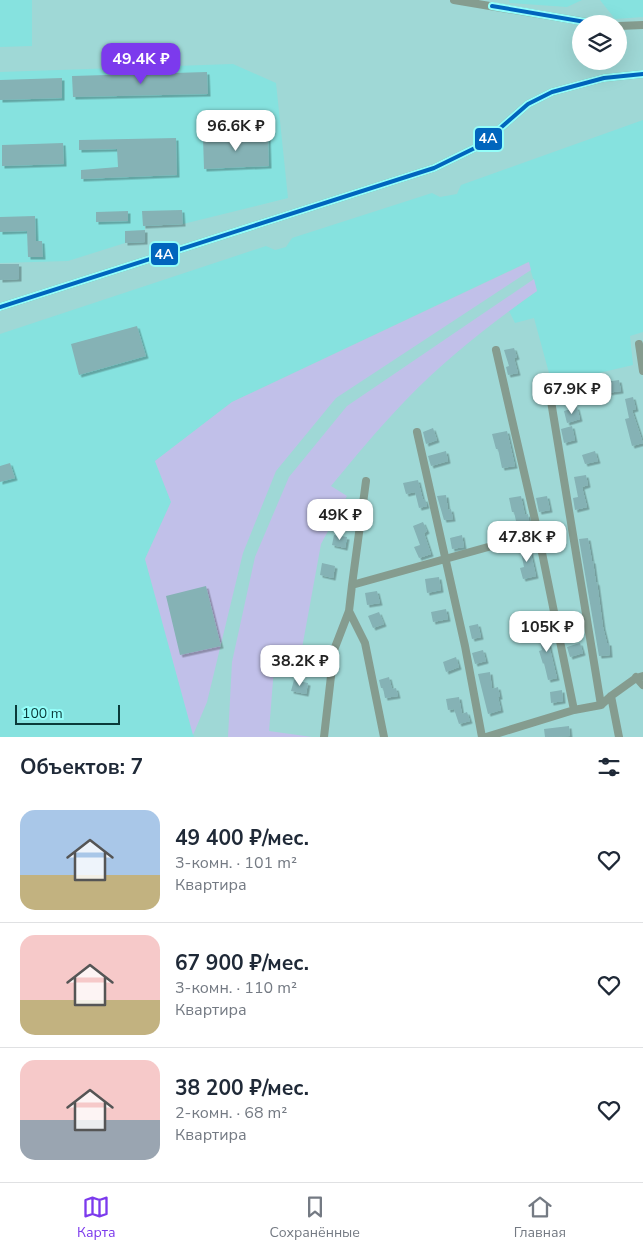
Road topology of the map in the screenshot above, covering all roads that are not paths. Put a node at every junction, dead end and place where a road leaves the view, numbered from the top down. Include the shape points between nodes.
1 (454, 0) edge
2 (485, 0) edge
3 (492, 6) junction
4 (572, 20) edge
5 (643, 25) edge
6 (627, 26) edge
7 (643, 74) edge
8 (0, 307) edge
9 (639, 344) dead end
10 (496, 350) dead end
11 (643, 370) edge
12 (550, 395) dead end
13 (416, 432) dead end
14 (366, 481) dead end
15 (538, 533) junction
16 (444, 558) junction
17 (352, 585) junction
18 (348, 611) junction
19 (638, 677) edge
20 (643, 685) edge
21 (611, 696) junction
22 (601, 705) junction
23 (574, 710) junction
24 (324, 737) edge
25 (384, 737) edge
26 (484, 737) edge
27 (619, 737) edge

1 - 3 street
2 - 3 street
3 - 4 street
5 - 6 street
7 - 8 street via 604,78 552,92 528,104 481,145 434,168
9 - 11 street
10 - 15 street
12 - 22 street
13 - 16 street
14 - 17 street
15 - 16 street
15 - 23 street
16 - 17 street
16 - 26 street
17 - 18 street
18 - 24 street via 334,650
18 - 25 street via 365,643
19 - 20 street
19 - 21 street
21 - 22 street
21 - 27 street
22 - 23 street
23 - 26 street

